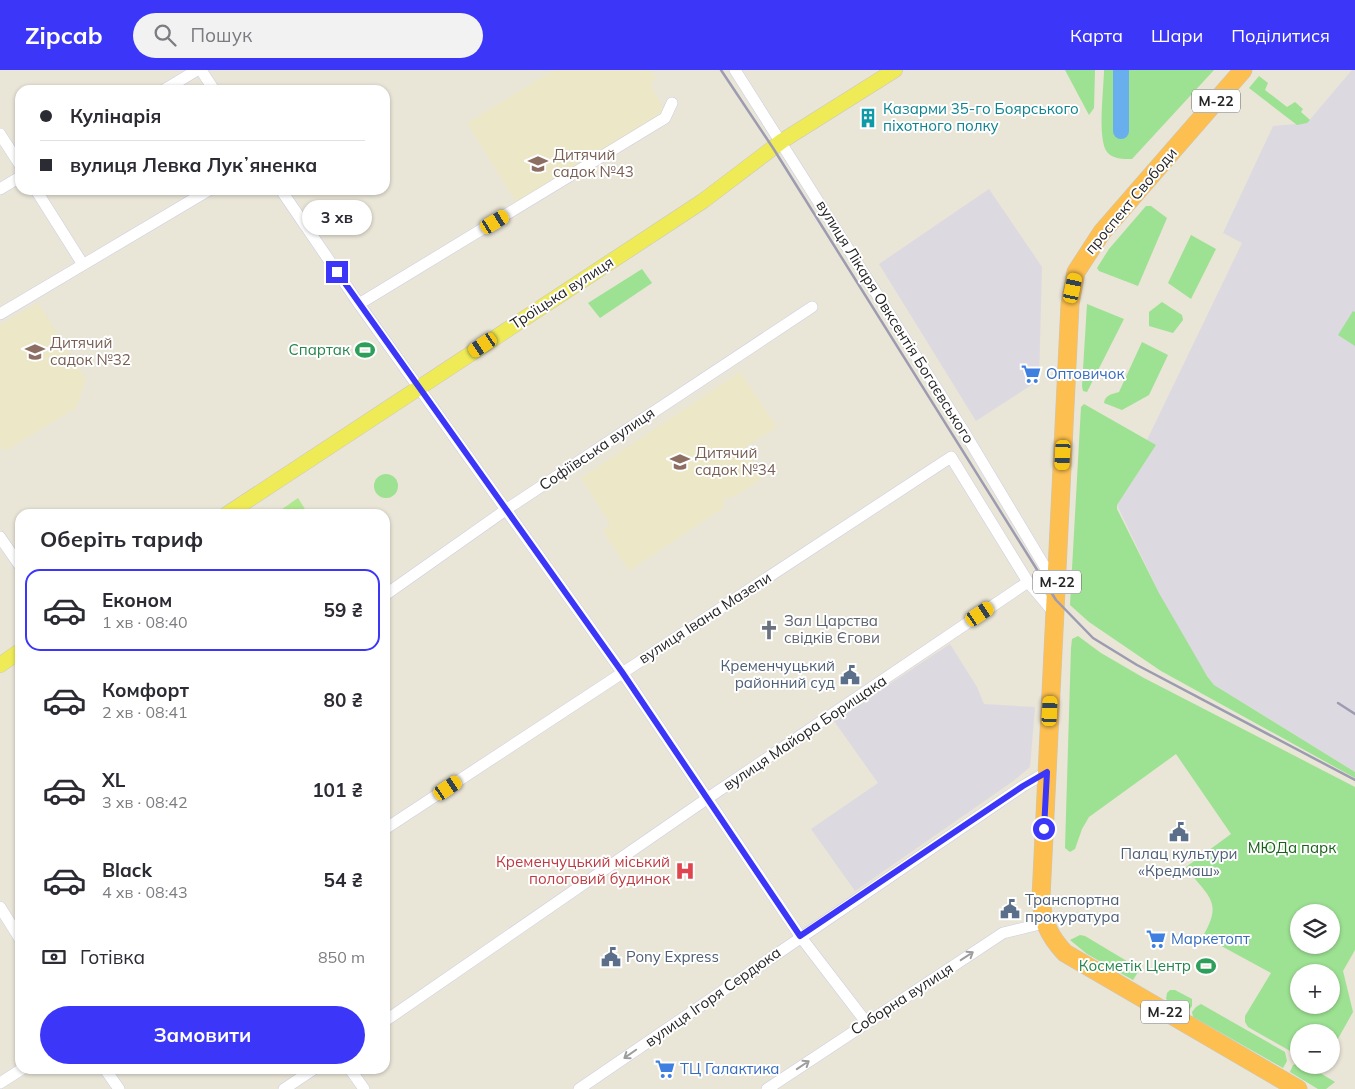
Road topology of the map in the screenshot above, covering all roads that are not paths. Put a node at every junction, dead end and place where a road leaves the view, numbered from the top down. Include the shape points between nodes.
1 (199, 70) edge
2 (735, 70) edge
3 (894, 70) edge
4 (1243, 70) edge
5 (173, 85) edge
6 (210, 85) edge
7 (672, 103) dead end
8 (0, 134) edge
9 (782, 141) junction
10 (15, 157) edge
11 (15, 180) edge
12 (0, 189) edge
13 (39, 195) edge
14 (200, 195) edge
15 (284, 195) edge
16 (82, 263) junction
17 (359, 304) junction
18 (812, 307) dead end
19 (0, 314) edge
20 (419, 387) junction
21 (235, 509) edge
22 (507, 509) junction
23 (0, 537) edge
24 (15, 559) edge
25 (1057, 568) junction
26 (1028, 582) junction
27 (390, 591) edge
28 (1055, 614) junction
29 (15, 654) edge
30 (0, 665) edge
31 (622, 672) junction
32 (1047, 772) junction
33 (708, 798) junction
34 (390, 826) edge
35 (0, 907) edge
36 (1044, 922) junction
37 (15, 931) edge
38 (800, 936) junction
39 (390, 1018) edge
40 (866, 1022) junction
41 (15, 1073) edge
42 (108, 1074) edge
43 (306, 1074) edge
44 (354, 1074) edge
45 (0, 1083) edge
46 (119, 1089) edge
47 (284, 1089) edge
48 (364, 1089) edge
49 (579, 1089) edge
50 (767, 1089) edge
51 (1298, 1089) edge

1 - 5 street
1 - 6 street
2 - 9 street, вулиця Лікаря Овксентія Богаєвського
3 - 9 main road, Троїцька вулиця
4 - 25 highway, проспект Свободи / М-22 via 1102,232 1076,272 1070,304
7 - 17 street via 665,118
8 - 10 street
9 - 20 main road, Троїцька вулиця via 703,201
9 - 25 street, вулиця Лікаря Овксентія Богаєвського via 1045,567
11 - 12 street
13 - 16 street
14 - 16 street
15 - 17 street
16 - 19 street
17 - 20 street
18 - 22 street, Софіївська вулиця
20 - 21 main road, Троїцька вулиця
20 - 22 street
22 - 27 street, Софіївська вулиця
22 - 31 street
23 - 24 street
25 - 28 highway, проспект Свободи / М-22
26 - 28 street
26 - 31 street, вулиця Івана Мазепи via 951,457
26 - 33 street, вулиця Майора Борищака
28 - 32 highway, проспект Свободи / М-22
29 - 30 main road
31 - 33 street
31 - 34 street, вулиця Івана Мазепи
32 - 36 highway, проспект Свободи / М-22 via 1040,895
32 - 38 street, вулиця Ігоря Сердюка
33 - 38 street
33 - 39 street, вулиця Майора Борищака
35 - 37 street
40 -> 36 street, Соборна вулиця via 1003,933
36 - 51 highway, М-22 via 1051,938 1065,953
38 - 40 street
38 -> 49 street, вулиця Ігоря Сердюка
50 -> 40 street, Соборна вулиця
41 - 45 street
42 - 46 street
43 - 47 street
44 - 48 street

